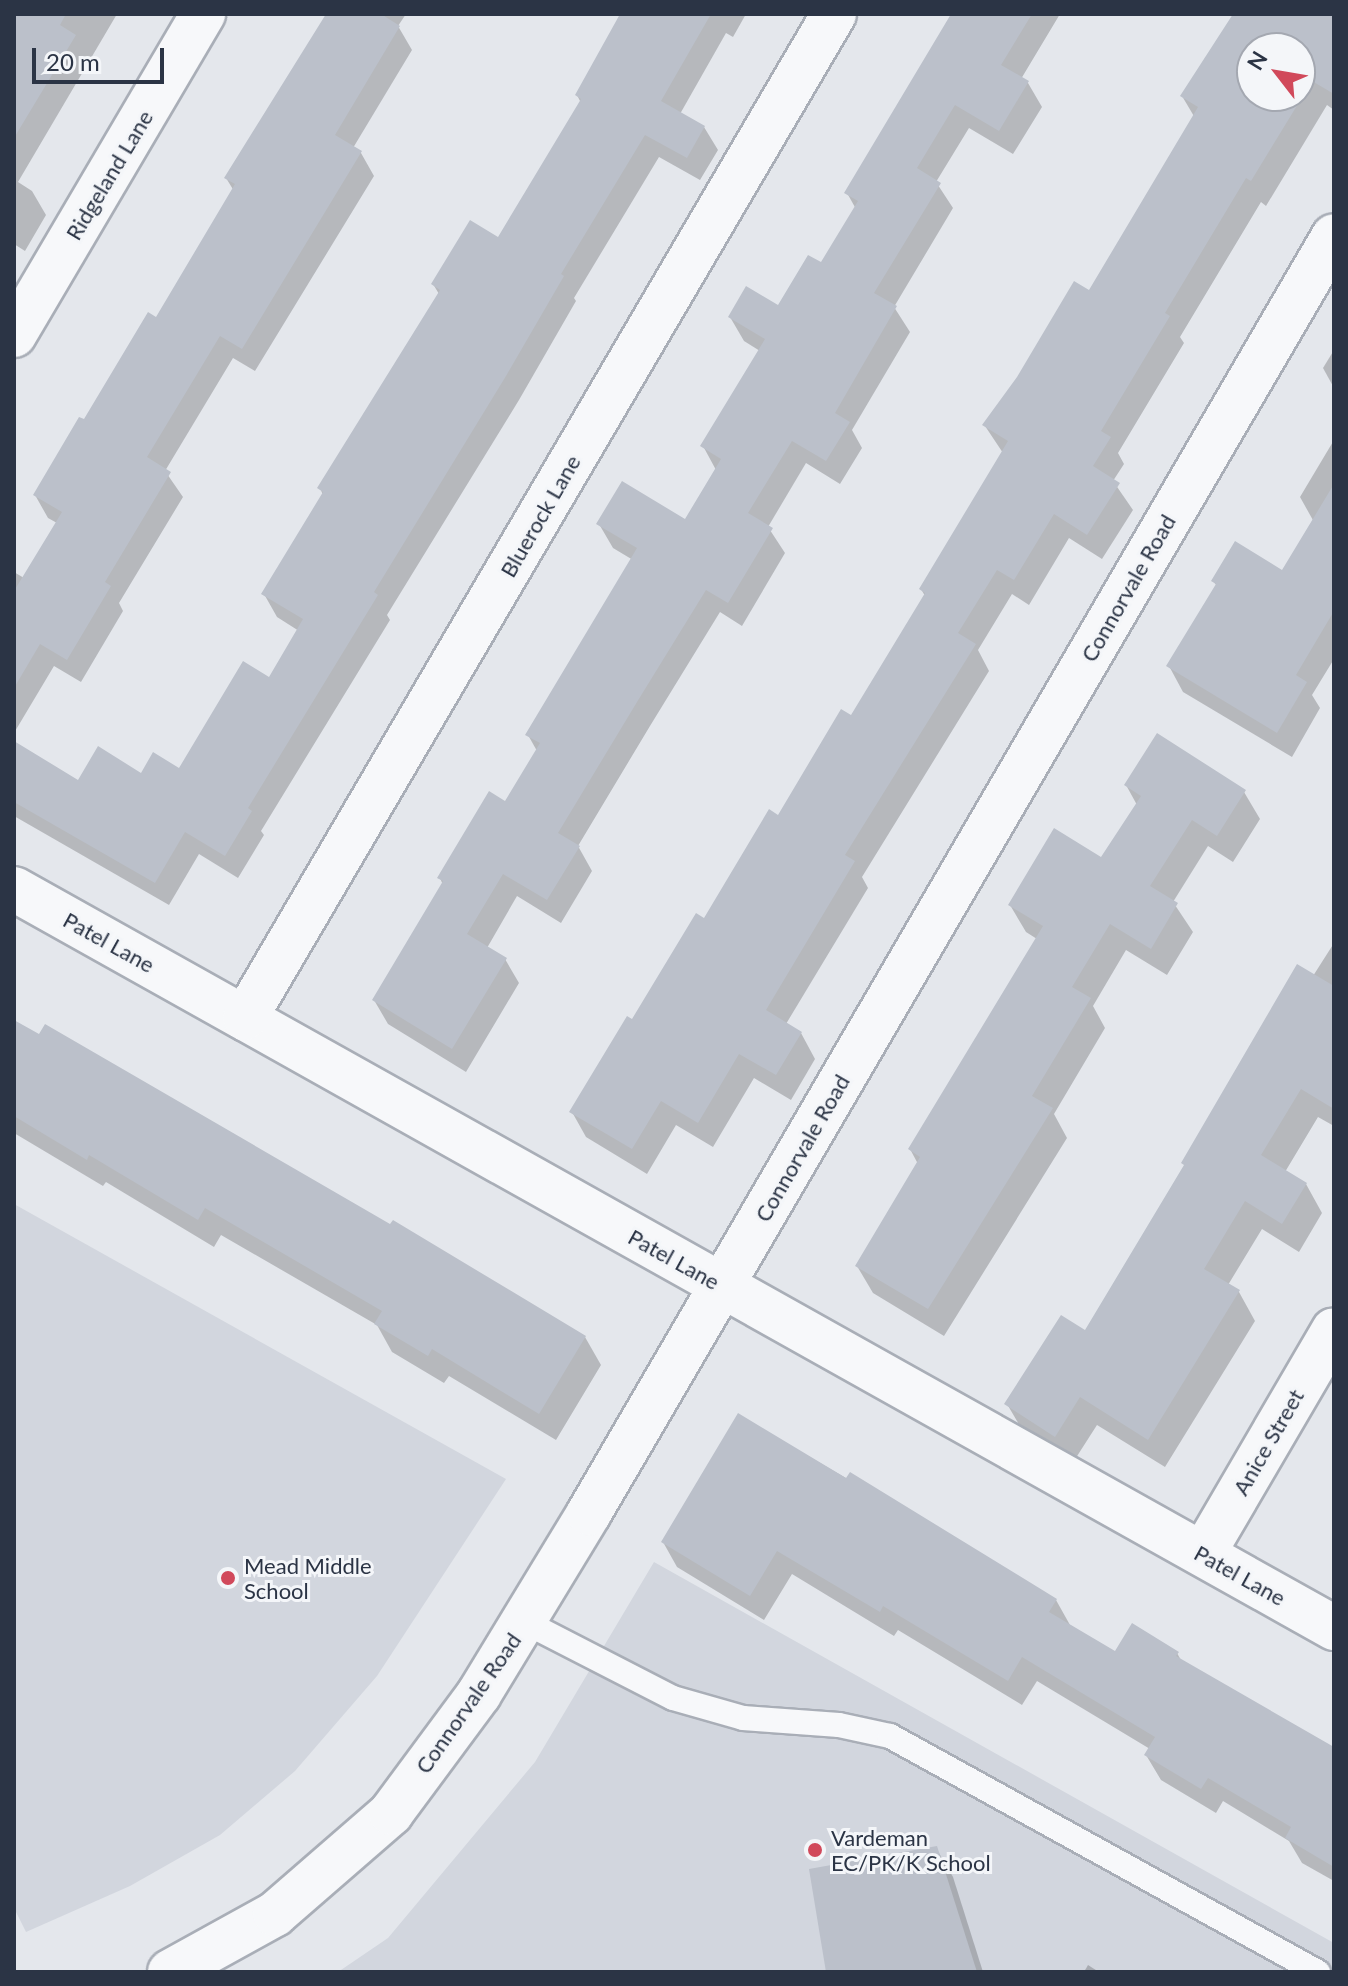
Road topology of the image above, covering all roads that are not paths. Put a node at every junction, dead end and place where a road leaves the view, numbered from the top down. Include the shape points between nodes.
1 (203, 14) edge
2 (834, 14) edge
3 (1334, 236) edge
4 (14, 335) edge
5 (14, 889) edge
6 (245, 1018) junction
7 (722, 1285) junction
8 (1334, 1330) edge
9 (1203, 1554) junction
10 (525, 1622) junction
11 (1334, 1628) edge
12 (170, 1972) edge
13 (1318, 1972) edge

1 - 4 street, Ridgeland Lane
2 - 6 street, Bluerock Lane
3 - 7 street, Connorvale Road
5 - 6 street, Patel Lane
6 - 7 street, Patel Lane
7 - 9 street, Patel Lane
7 - 10 street, Connorvale Road
8 - 9 street, Anice Street
9 - 11 street, Patel Lane
10 - 12 street, Connorvale Road via 391,1813 275,1914
10 - 13 lane via 673,1698 743,1718 839,1725 890,1736

